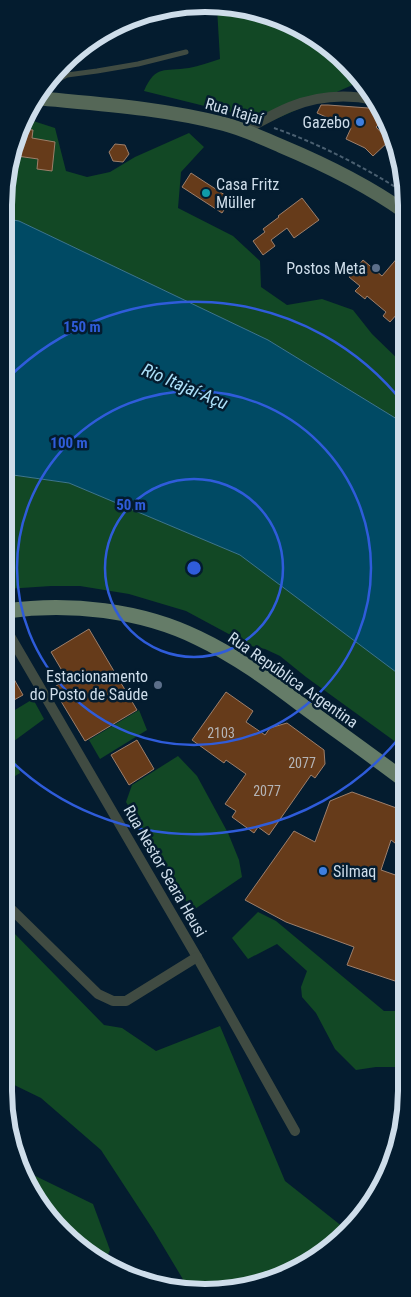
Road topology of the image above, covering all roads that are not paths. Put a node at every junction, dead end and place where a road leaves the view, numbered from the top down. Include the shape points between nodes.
1 (186, 52) dead end
2 (59, 79) edge
3 (366, 98) edge
4 (44, 99) edge
5 (245, 130) junction
6 (398, 208) edge
7 (12, 610) edge
8 (12, 639) edge
9 (398, 776) edge
10 (12, 910) edge
11 (197, 957) junction
12 (295, 1131) dead end

1 - 2 lane
3 - 5 street via 313,100 290,107
4 - 5 main road, Rua Itajaí via 120,106
5 - 6 main road, Rua Itajaí via 321,162
7 - 9 main road, Rua República Argentina via 31,607 87,608 162,624 198,638 272,683
8 - 11 street, Rua Nestor Seara Heusi
10 - 11 street via 98,994 113,1001 126,1001
11 - 12 street, Rua Nestor Seara Heusi

